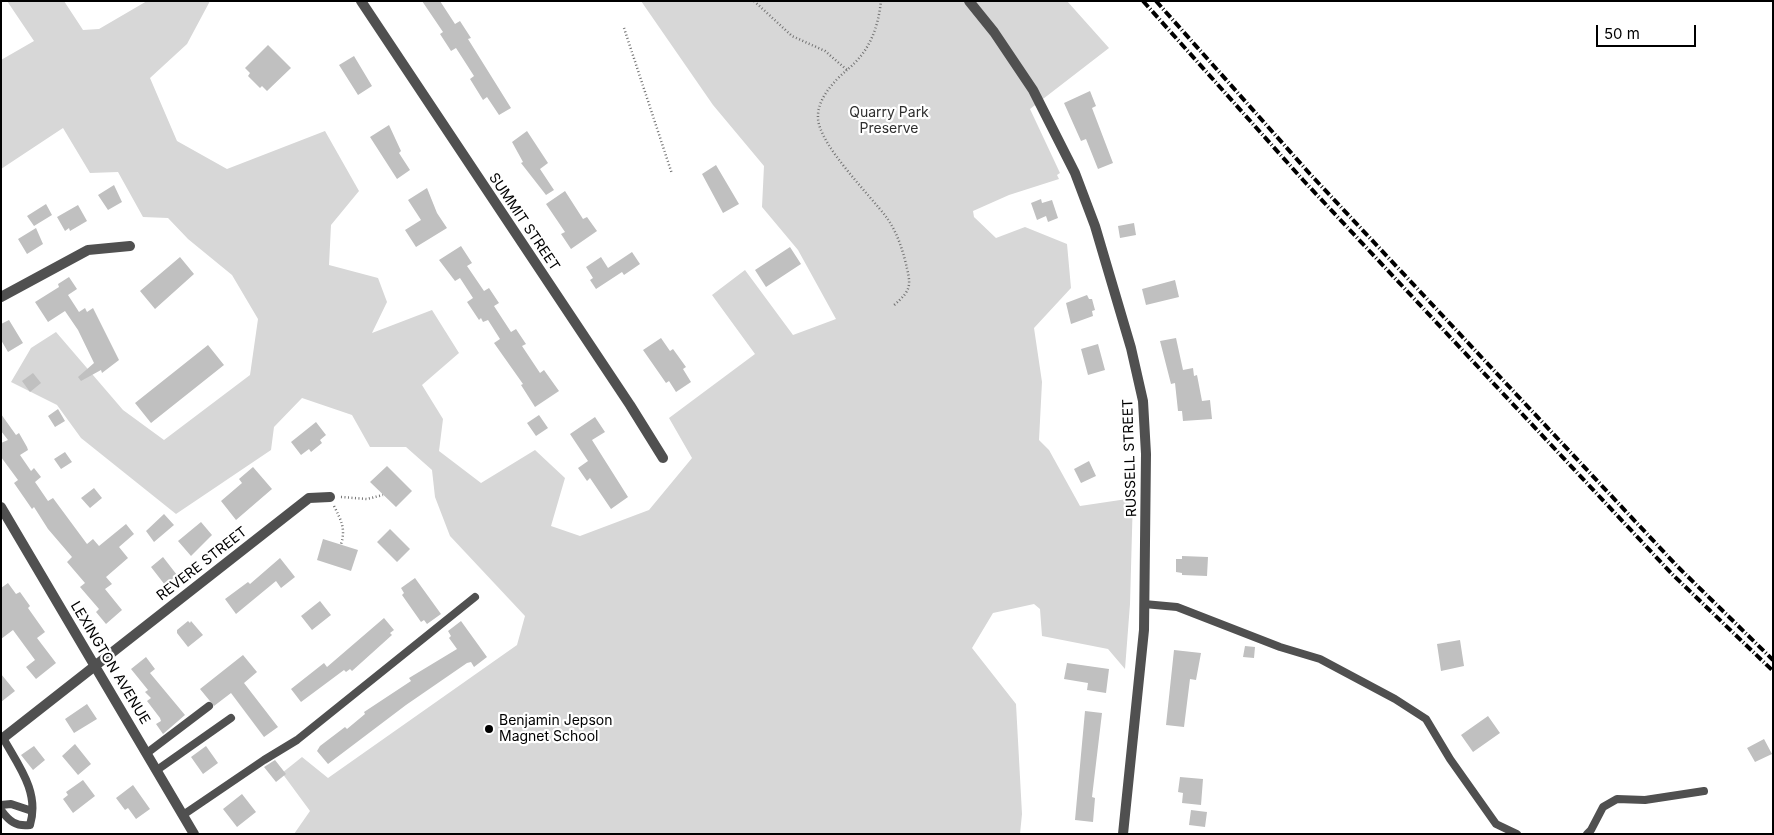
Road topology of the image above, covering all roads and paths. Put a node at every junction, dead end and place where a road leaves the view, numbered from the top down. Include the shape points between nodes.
1 (361, 1) edge
2 (754, 1) edge
3 (881, 1) edge
4 (970, 1) edge
5 (624, 28) dead end
6 (847, 70) junction
7 (672, 174) dead end
8 (130, 246) dead end
9 (1, 297) edge
10 (893, 306) dead end
11 (663, 458) dead end
12 (383, 495) dead end
13 (330, 496) junction
14 (1, 507) edge
15 (341, 544) dead end
16 (475, 597) dead end
17 (1144, 604) junction
18 (95, 664) junction
19 (209, 706) dead end
20 (231, 718) dead end
21 (3, 738) joint
22 (147, 753) junction
23 (157, 770) junction
24 (1704, 791) dead end
25 (1, 805) edge
26 (1, 810) edge
27 (32, 811) junction
28 (183, 815) junction
29 (194, 834) edge
30 (1123, 834) edge
31 (1517, 834) edge
32 (1587, 834) edge

1 - 11 street, SUMMIT STREET
2 - 6 path via 792,36 825,51
3 - 6 path via 876,26 866,50
4 - 17 street, RUSSELL STREET via 1020,70 1066,152 1095,226 1131,348 1146,427
5 - 7 path
6 - 10 path via 823,97 818,117 821,130 835,154 888,219 899,239 910,289
8 - 9 street via 88,250
12 - 13 path via 367,499
13 - 15 path via 343,523
13 - 18 street, REVERE STREET via 309,498
14 - 18 street, LEXINGTON AVENUE
16 - 28 lane via 297,740
17 - 30 street, RUSSELL STREET via 1141,667
17 - 31 lane via 1177,607 1320,659 1395,699 1426,719 1450,760 1496,824
18 - 21 street, REVERE STREET
18 - 22 street, LEXINGTON AVENUE
19 - 22 lane
20 - 23 lane
21 - 27 lane via 32,790
22 - 23 street, LEXINGTON AVENUE
23 - 28 street, LEXINGTON AVENUE
24 - 32 lane via 1644,800 1617,799 1603,807
25 - 27 lane via 11,804
26 - 27 lane via 20,826 30,825
28 - 29 street, LEXINGTON AVENUE

